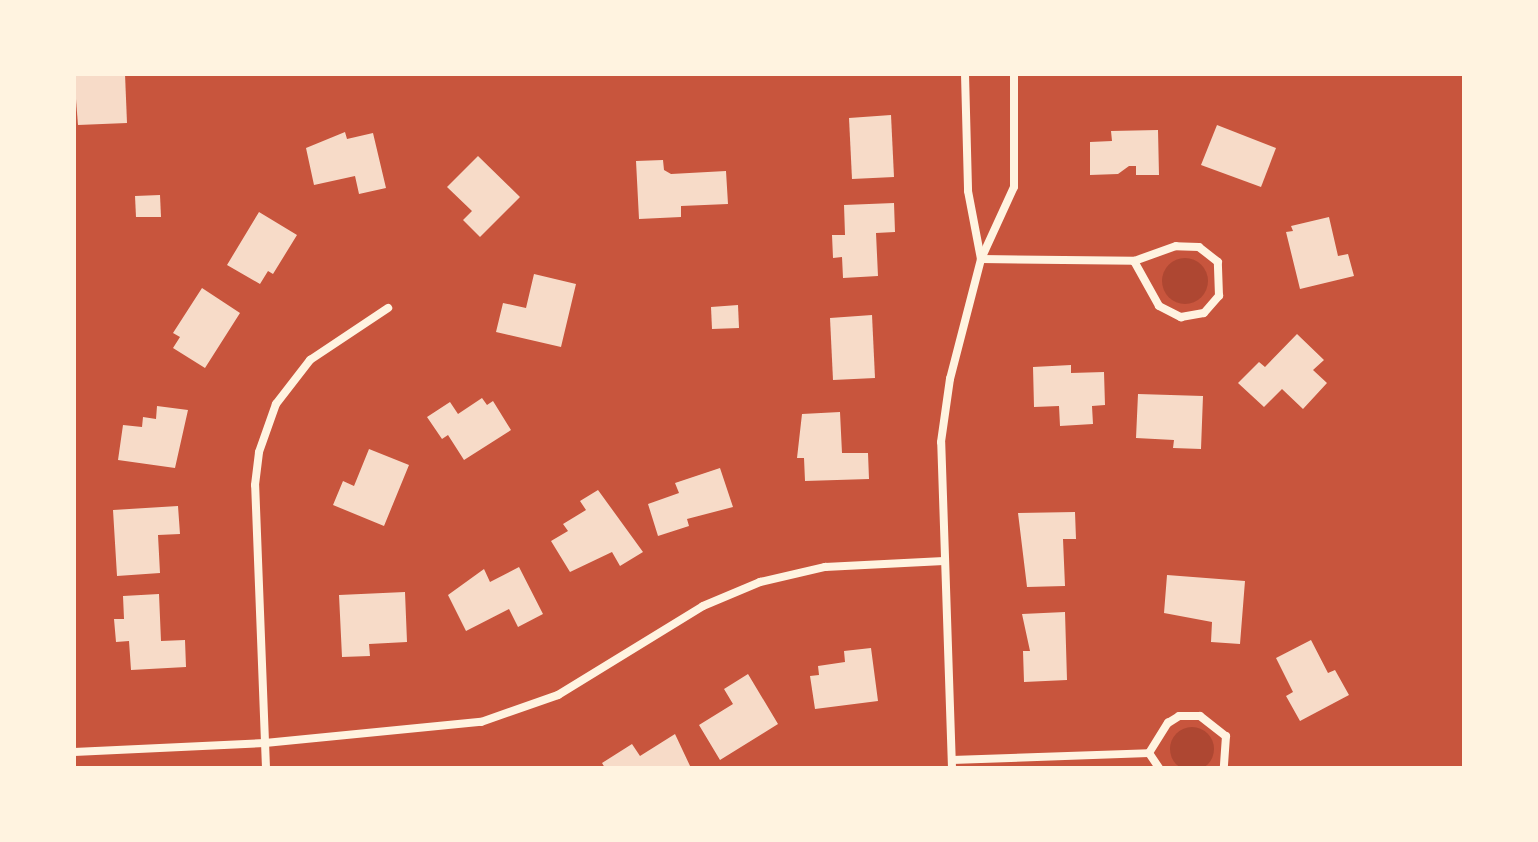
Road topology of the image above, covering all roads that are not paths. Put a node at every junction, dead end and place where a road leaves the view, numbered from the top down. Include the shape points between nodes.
1 (965, 74) edge
2 (1014, 74) edge
3 (981, 259) junction
4 (1134, 261) junction
5 (388, 308) dead end
6 (944, 561) junction
7 (265, 743) junction
8 (74, 752) edge
9 (1149, 753) junction
10 (952, 764) edge
11 (266, 768) edge
12 (1159, 768) edge
13 (1224, 768) edge

1 - 3 street via 968,191
2 - 3 street via 1014,187
3 - 4 street
3 - 6 street via 944,409
4 - 4 street via 1176,246 1199,247 1218,262 1215,305 1193,317 1169,314
5 - 7 street via 310,360 276,404 259,452 255,485
6 - 7 street via 825,567 760,582 703,606 558,695 508,715 457,726
6 - 10 street
7 - 8 street
7 - 11 street
9 - 10 street
9 - 12 street
9 - 13 street via 1168,723 1179,716 1200,716 1226,736

